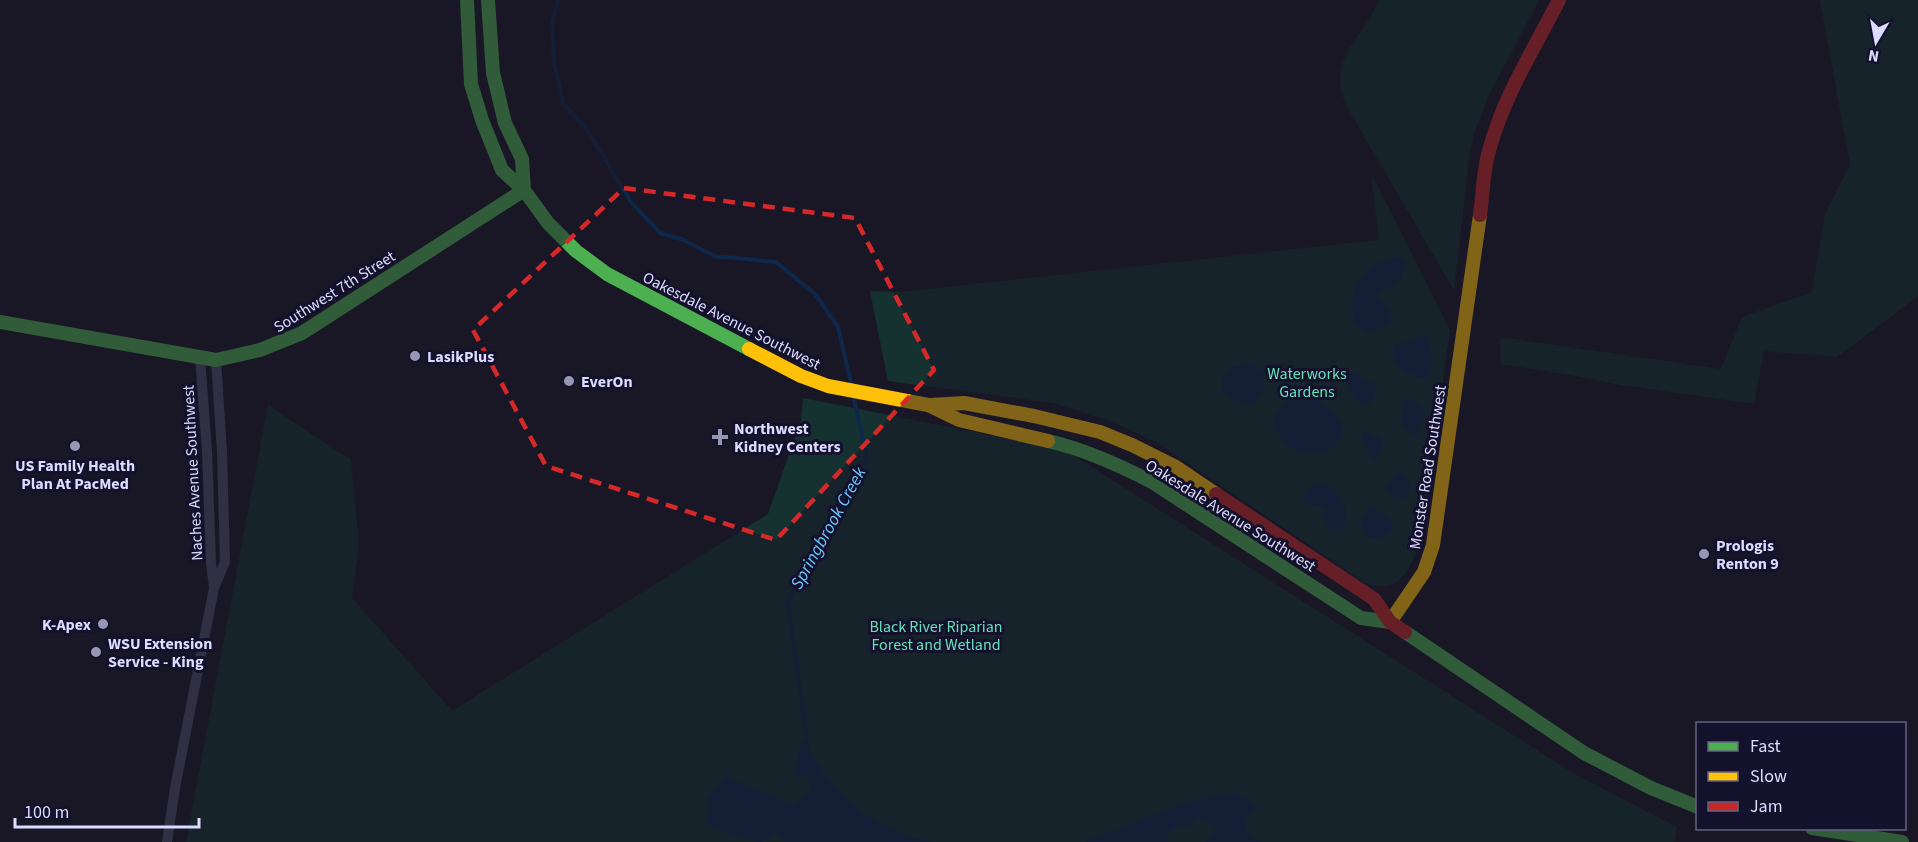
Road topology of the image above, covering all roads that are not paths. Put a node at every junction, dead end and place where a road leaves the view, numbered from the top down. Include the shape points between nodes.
1 (467, 0) edge
2 (488, 0) edge
3 (1559, 0) edge
4 (524, 190) junction
5 (0, 322) edge
6 (200, 357) junction
7 (216, 360) junction
8 (928, 405) junction
9 (214, 588) junction
10 (1390, 622) junction
11 (1696, 806) edge
12 (1825, 830) edge
13 (167, 842) edge
14 (1902, 842) edge

1 - 4 street, Oakesdale Avenue Southwest via 471,84 502,170
2 - 4 street via 493,73 506,123 522,159
3 - 10 street, Monster Road Southwest via 1493,133 1433,545 1424,572
4 - 7 street, Southwest 7th Street via 302,333 247,356
4 - 8 street, Oakesdale Avenue Southwest via 548,223 576,251 636,291 801,376 828,386
5 - 6 street, Southwest 7th Street
6 - 7 street, Southwest 7th Street
6 - 9 street, Naches Avenue Southwest
7 - 9 street, Naches Avenue Southwest via 225,562
8 - 10 street, Oakesdale Avenue Southwest via 959,420 1062,444 1120,466 1152,482 1361,618
8 - 10 street, Oakesdale Avenue Southwest via 964,403 1091,429 1132,445 1167,463 1374,599
9 - 13 street, Naches Avenue Southwest
10 - 11 street via 1584,753
12 - 14 street

